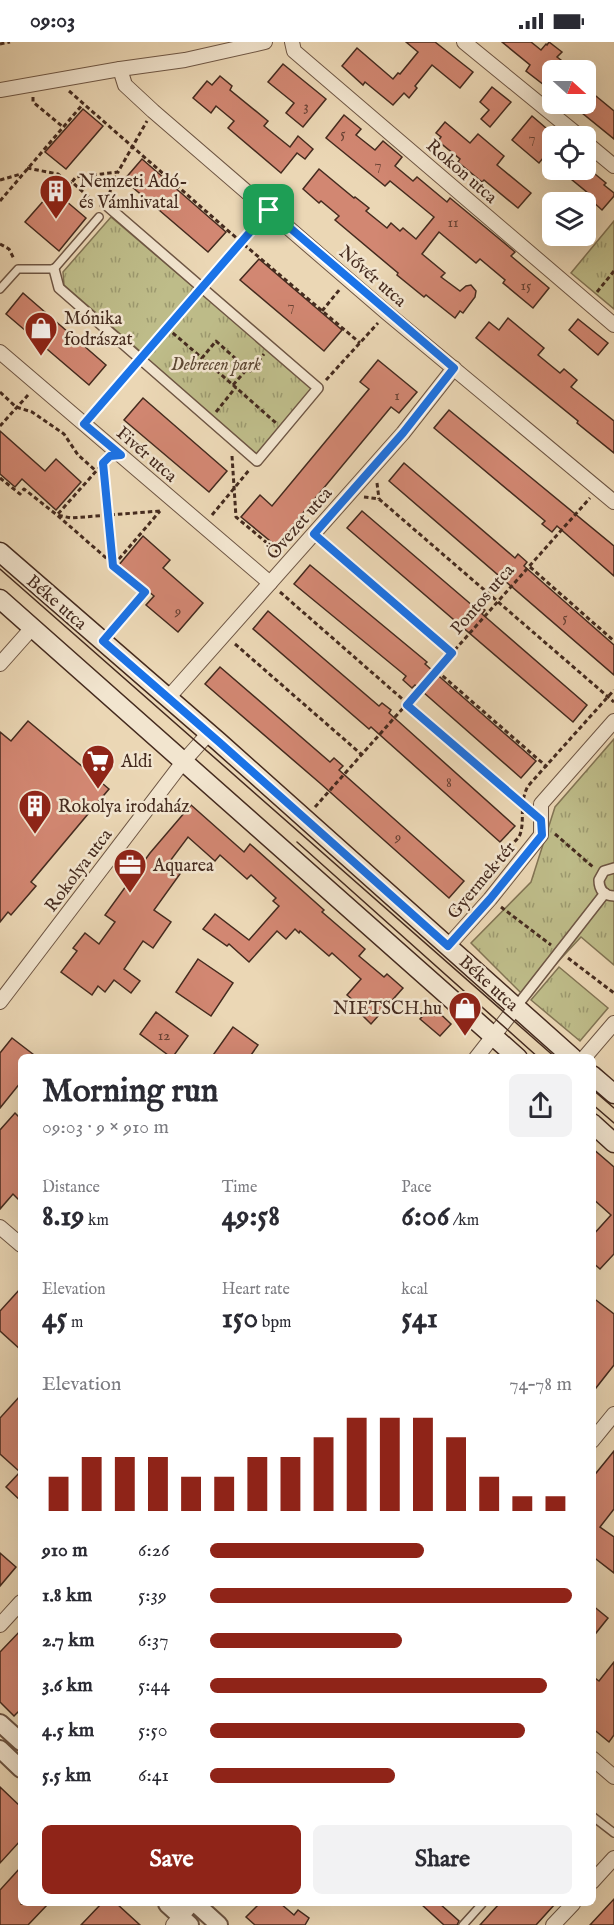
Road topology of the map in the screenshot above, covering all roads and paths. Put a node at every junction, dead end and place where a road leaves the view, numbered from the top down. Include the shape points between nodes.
1 (10, 42) edge
2 (265, 42) edge
3 (292, 42) edge
4 (464, 42) edge
5 (0, 44) edge
6 (120, 69) junction
7 (66, 78) junction
8 (31, 85) junction
9 (0, 90) edge
10 (83, 105) junction
11 (153, 111) junction
12 (567, 126) edge
13 (63, 127) junction
14 (133, 147) junction
15 (596, 151) edge
16 (614, 165) edge
17 (27, 168) junction
18 (118, 172) junction
19 (22, 174) junction
20 (0, 180) edge
21 (72, 182) junction
22 (0, 201) edge
23 (105, 204) joint
24 (269, 210) junction
25 (99, 218) joint
26 (241, 242) junction
27 (0, 244) edge
28 (18, 269) junction
29 (54, 269) junction
30 (614, 271) edge
31 (349, 280) junction
32 (201, 288) junction
33 (0, 289) edge
34 (588, 303) junction
35 (322, 311) junction
36 (387, 313) junction
37 (614, 324) edge
38 (167, 328) junction
39 (360, 343) junction
40 (270, 347) junction
41 (0, 352) edge
42 (140, 358) junction
43 (202, 358) junction
44 (454, 368) junction
45 (247, 369) junction
46 (37, 384) junction
47 (234, 386) junction
48 (318, 388) junction
49 (0, 392) edge
50 (16, 407) junction
51 (209, 420) junction
52 (84, 424) junction
53 (0, 426) edge
54 (283, 430) junction
55 (232, 439) junction
56 (121, 455) junction
57 (257, 461) junction
58 (103, 463) junction
59 (96, 471) junction
60 (1, 480) edge
61 (598, 488) junction
62 (234, 489) junction
63 (347, 496) junction
64 (171, 498) junction
65 (614, 502) edge
66 (160, 512) junction
67 (57, 515) junction
68 (110, 517) junction
69 (203, 525) junction
70 (314, 534) junction
71 (0, 552) edge
72 (289, 562) junction
73 (113, 566) junction
74 (529, 566) junction
75 (270, 583) junction
76 (0, 599) edge
77 (499, 601) junction
78 (32, 628) junction
79 (225, 634) junction
80 (103, 641) junction
81 (614, 641) edge
82 (452, 653) junction
83 (0, 664) edge
84 (437, 671) junction
85 (168, 698) junction
86 (614, 702) edge
87 (407, 705) junction
88 (614, 721) edge
89 (209, 733) junction
90 (362, 754) junction
91 (183, 762) junction
92 (547, 767) dead end
93 (314, 808) dead end
94 (541, 820) junction
95 (614, 868) edge
96 (601, 875) junction
97 (609, 895) edge
98 (490, 899) junction
99 (448, 946) junction
100 (560, 951) junction
101 (614, 993) edge
102 (0, 1002) edge
103 (516, 1007) junction
104 (614, 1023) edge
105 (493, 1035) junction
106 (479, 1054) edge
107 (514, 1054) edge
108 (569, 1054) edge
109 (587, 1054) edge
110 (596, 1078) edge
111 (614, 1094) edge
112 (596, 1127) edge
113 (614, 1143) edge
114 (0, 1227) edge
115 (18, 1242) edge
116 (614, 1414) edge
117 (596, 1436) edge
118 (18, 1605) edge
119 (0, 1625) edge
120 (0, 1723) edge
121 (18, 1739) edge
122 (0, 1749) edge
123 (596, 1761) edge
124 (18, 1765) edge
125 (614, 1777) edge
126 (596, 1819) edge
127 (614, 1833) edge
128 (614, 1858) edge
129 (596, 1878) edge
130 (170, 1906) edge
131 (480, 1906) edge
132 (571, 1906) edge
133 (186, 1915) edge
134 (219, 1925) edge
135 (463, 1925) edge
136 (553, 1925) edge

1 - 5 path
2 - 6 street via 185,60
3 - 34 street, Rokon utca via 294,51
4 - 12 street
6 - 7 street
6 - 11 street, Nővér utca via 125,85
7 - 8 street
7 - 10 path via 69,93
8 - 9 street
8 - 13 path via 33,102
10 - 13 path
10 - 14 path
11 - 14 path
11 - 24 street, Nővér utca
13 - 17 path
14 - 18 path
14 - 26 path
15 - 16 street
17 - 19 path
17 - 21 path via 58,174
18 - 21 path via 76,177
18 - 23 path
19 - 20 path
19 - 22 path
21 - 25 path via 97,205
23 - 32 street
24 - 26 path
24 - 31 street, Nővér utca
25 - 29 lane
26 - 32 path
26 - 35 path
27 - 28 path via 9,249
28 - 29 lane
28 - 33 lane
29 - 42 street via 59,288
30 - 34 path
31 - 35 path
31 - 36 street, Nővér utca
32 - 38 path
32 - 40 street
34 - 37 street, Rokon utca
35 - 39 path
36 - 39 path
36 - 44 street, Nővér utca
38 - 42 path
38 - 43 path
39 - 48 path
40 - 45 path via 250,371
40 - 48 street
41 - 46 street, Fivér utca
42 - 51 street
42 - 52 path
43 - 45 path via 216,341
43 - 47 path
44 - 61 street, Nővér utca
44 - 63 street, Övezet utca
45 - 47 path
46 - 50 path
46 - 52 street, Fivér utca
47 - 51 path
47 - 54 path
48 - 54 street
49 - 50 path
50 - 53 path
50 - 59 path via 32,412 64,434
51 - 55 street
52 - 56 street, Fivér utca
54 - 57 street
55 - 57 street
55 - 62 path
56 - 58 path via 110,456
56 - 64 street, Fivér utca
57 - 62 path
58 - 59 path
58 - 68 path
59 - 67 path
60 - 67 path via 20,494 24,489
61 - 65 street, Nővér utca
61 - 74 path, Pontos utca
62 - 69 path
62 - 72 path via 236,517
63 - 70 street, Övezet utca
63 - 77 path via 379,499
64 - 66 path
64 - 69 street, Fivér utca
66 - 68 path
66 - 73 path
67 - 68 path
67 - 73 path
68 - 73 path
69 - 75 street, Fivér utca
70 - 72 street, Övezet utca
70 - 82 path
71 - 80 main road, Béke utca
72 - 75 street, Övezet utca
73 - 80 path via 145,592
74 - 77 path, Pontos utca
74 - 81 path
75 - 79 street, Övezet utca
75 - 87 path
76 - 78 main road, Béke utca
77 - 82 path, Pontos utca
77 - 86 path
78 - 83 street
78 - 91 main road, Béke utca
79 - 85 street, Övezet utca
79 - 90 path
80 - 85 main road, Béke utca
82 - 84 path, Pontos utca
84 - 87 path, Pontos utca
84 - 92 path
85 - 89 main road, Béke utca
87 - 90 path, Pontos utca
87 - 94 path
88 - 94 street, Gyermek tér via 541,804
89 - 91 street, Rokolya utca
89 - 99 main road, Béke utca
90 - 93 path, Pontos utca
91 - 102 street, Rokolya utca
91 - 105 main road, Béke utca
94 - 96 path
94 - 98 street, Gyermek tér via 542,835
95 - 96 street
96 - 97 street via 599,885
97 - 100 street
98 - 99 street, Gyermek tér
98 - 100 path
99 - 103 main road, Béke utca
100 - 101 path
100 - 103 street
103 - 105 street
103 - 108 main road, Béke utca
104 - 109 street
105 - 106 street
105 - 107 main road, Béke utca
110 - 111 main road
112 - 113 main road
114 - 115 street
116 - 117 street
118 - 119 street
120 - 121 street
122 - 124 street
123 - 125 street
126 - 127 lane
128 - 129 street
130 - 133 street
131 - 135 lane
132 - 136 street
133 - 134 street

